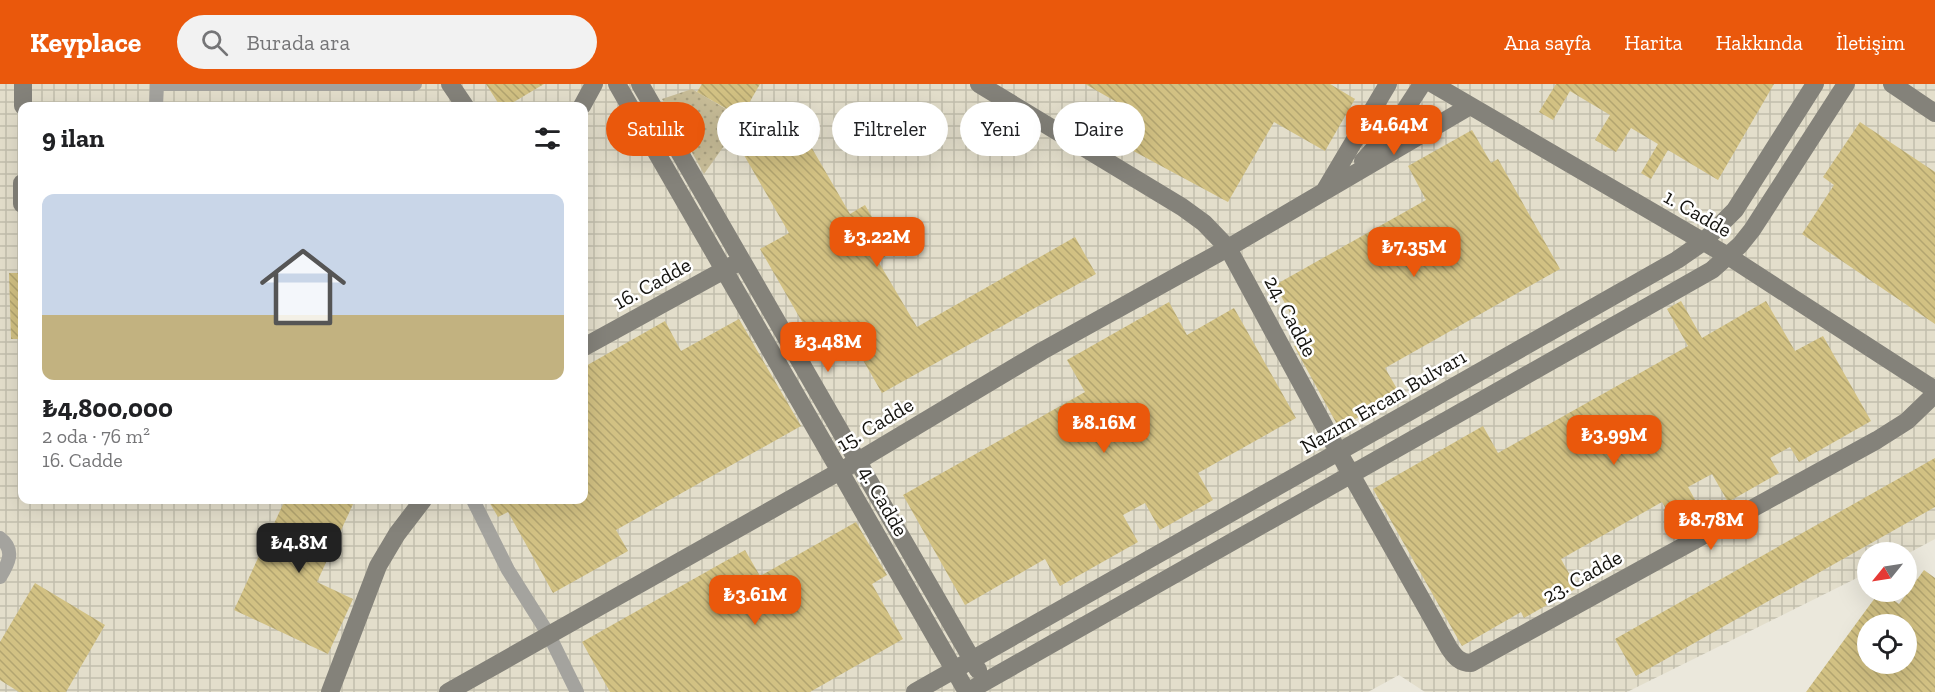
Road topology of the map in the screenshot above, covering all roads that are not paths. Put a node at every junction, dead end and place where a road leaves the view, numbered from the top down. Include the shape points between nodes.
1 (23, 84) edge
2 (157, 84) edge
3 (415, 84) edge
4 (450, 84) edge
5 (594, 84) edge
6 (617, 84) edge
7 (640, 84) edge
8 (979, 84) edge
9 (1388, 84) edge
10 (1422, 84) edge
11 (1433, 84) edge
12 (1815, 84) edge
13 (1846, 84) edge
14 (1892, 84) edge
15 (23, 102) edge
16 (156, 102) edge
17 (462, 102) edge
18 (584, 102) edge
19 (1470, 106) junction
20 (1935, 113) edge
21 (1324, 192) junction
22 (1703, 242) junction
23 (1228, 248) junction
24 (1728, 256) junction
25 (743, 260) junction
26 (725, 269) junction
27 (588, 345) edge
28 (1935, 392) edge
29 (1339, 453) junction
30 (858, 461) junction
31 (841, 471) junction
32 (1352, 476) junction
33 (420, 504) edge
34 (475, 504) edge
35 (0, 538) edge
36 (0, 578) edge
37 (549, 635) junction
38 (972, 660) junction
39 (1465, 663) joint
40 (954, 669) junction
41 (985, 681) junction
42 (330, 692) edge
43 (448, 692) edge
44 (578, 692) edge
45 (915, 692) edge
46 (967, 692) edge

1 - 15 street
2 - 3 street
2 - 16 street
4 - 17 street
5 - 18 street
6 - 26 street, 4. Cadde
7 - 25 street, 4. Cadde
8 - 23 street, 24. Cadde via 1182,207
9 - 21 street, 15. Cadde
10 - 21 street, 15. Cadde via 1379,146
11 - 19 street, 1. Cadde
12 - 22 street, Nazım Ercan Bulvarı via 1736,210
13 - 24 street via 1752,230
14 - 20 street
19 - 21 street, 15. Cadde
19 - 22 street, 1. Cadde
21 - 23 street, 15. Cadde
22 - 24 street, 1. Cadde
22 - 29 street, Nazım Ercan Bulvarı
23 - 29 street, 24. Cadde
23 - 30 street, 15. Cadde via 1042,351
24 - 28 street, 1. Cadde
24 - 32 street via 1712,270
25 - 26 street, 16. Cadde
25 - 30 street, 4. Cadde
26 - 27 street, 16. Cadde
26 - 31 street, 4. Cadde
28 - 39 street, 23. Cadde via 1907,421 1877,440
29 - 32 street, 24. Cadde
29 - 38 street, Nazım Ercan Bulvarı
30 - 31 street, 15. Cadde
30 - 38 street, 4. Cadde
31 - 37 street, 15. Cadde
31 - 40 street, 4. Cadde
32 - 39 street, 24. Cadde via 1449,648
32 - 41 street
33 - 42 street via 378,566
34 - 37 street via 508,570
35 - 36 street via 10,554
37 - 43 street, 15. Cadde
37 - 44 street
38 - 40 street, Nazım Ercan Bulvarı
38 - 41 street, 4. Cadde
40 - 45 street, Nazım Ercan Bulvarı
40 - 46 street, 4. Cadde
41 - 46 street

